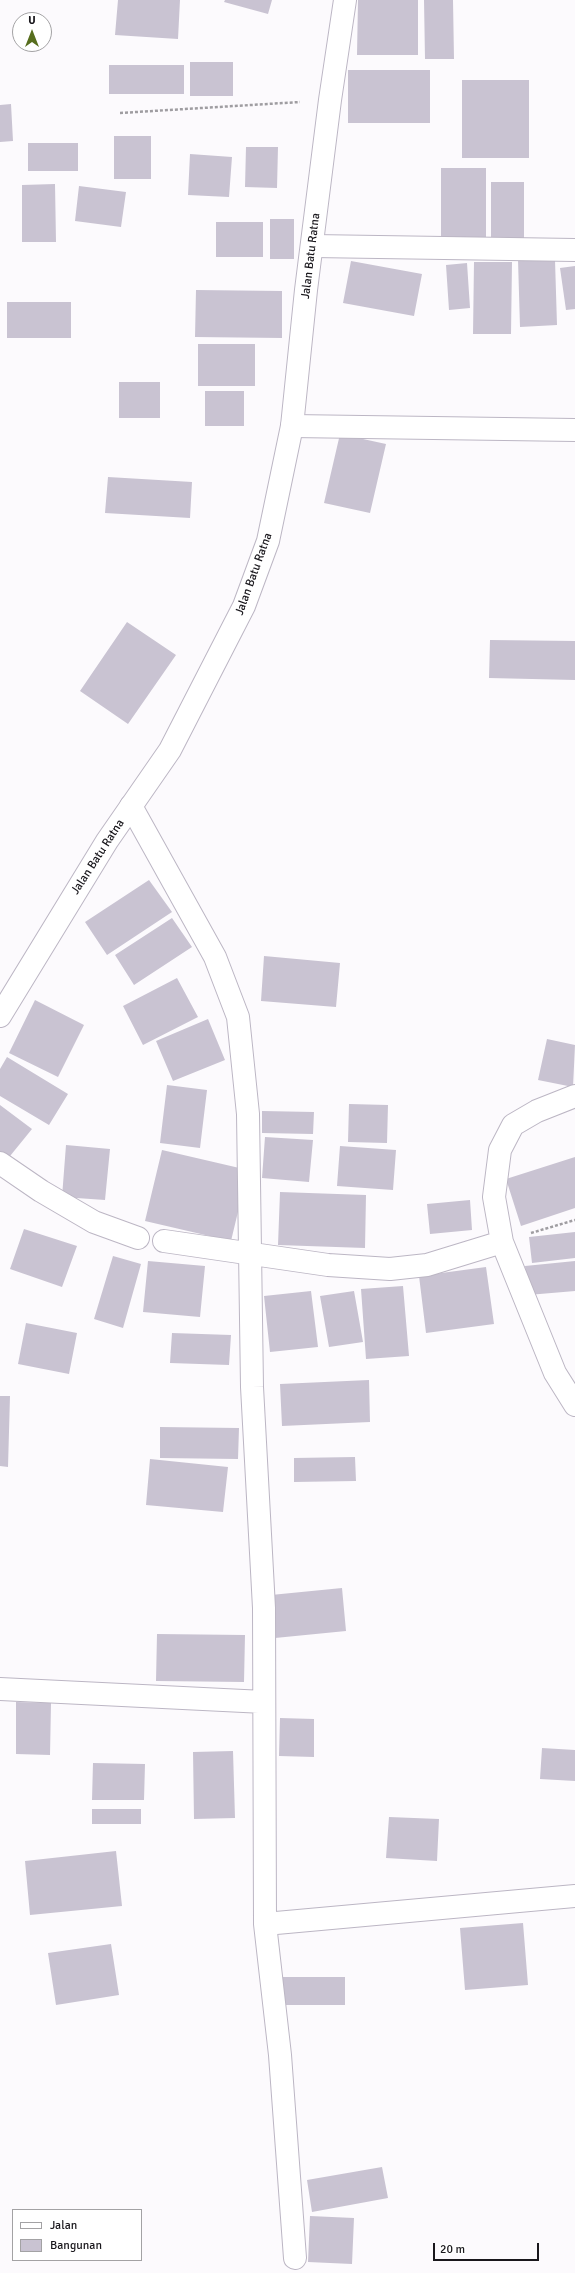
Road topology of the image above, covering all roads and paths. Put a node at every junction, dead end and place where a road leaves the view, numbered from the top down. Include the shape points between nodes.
1 (345, 0) edge
2 (330, 100) junction
3 (120, 113) dead end
4 (313, 246) junction
5 (575, 250) edge
6 (292, 426) junction
7 (575, 430) edge
8 (131, 806) junction
9 (0, 1016) edge
10 (575, 1096) edge
11 (0, 1163) edge
12 (575, 1220) edge
13 (138, 1238) dead end
14 (164, 1241) dead end
15 (502, 1242) junction
16 (249, 1252) junction
17 (575, 1405) edge
18 (0, 1689) edge
19 (264, 1702) junction
20 (575, 1896) edge
21 (265, 1924) junction
22 (295, 2258) dead end

1 - 2 street, Jalan Batu Ratna
2 - 3 path
2 - 4 street, Jalan Batu Ratna
4 - 5 street
4 - 6 street, Jalan Batu Ratna
6 - 7 street
6 - 8 street, Jalan Batu Ratna via 268,541 244,606 170,750
8 - 9 street, Jalan Batu Ratna
8 - 16 street via 215,957 238,1017 248,1114
10 - 15 street via 537,1111 513,1125 500,1150 494,1197
11 - 13 street via 94,1222
12 - 15 path
14 - 16 street
15 - 16 street via 427,1265 390,1269 328,1265
15 - 17 street via 555,1373
16 - 19 street via 252,1387 264,1608
18 - 19 street
19 - 21 street
20 - 21 street
21 - 22 street via 280,2055

